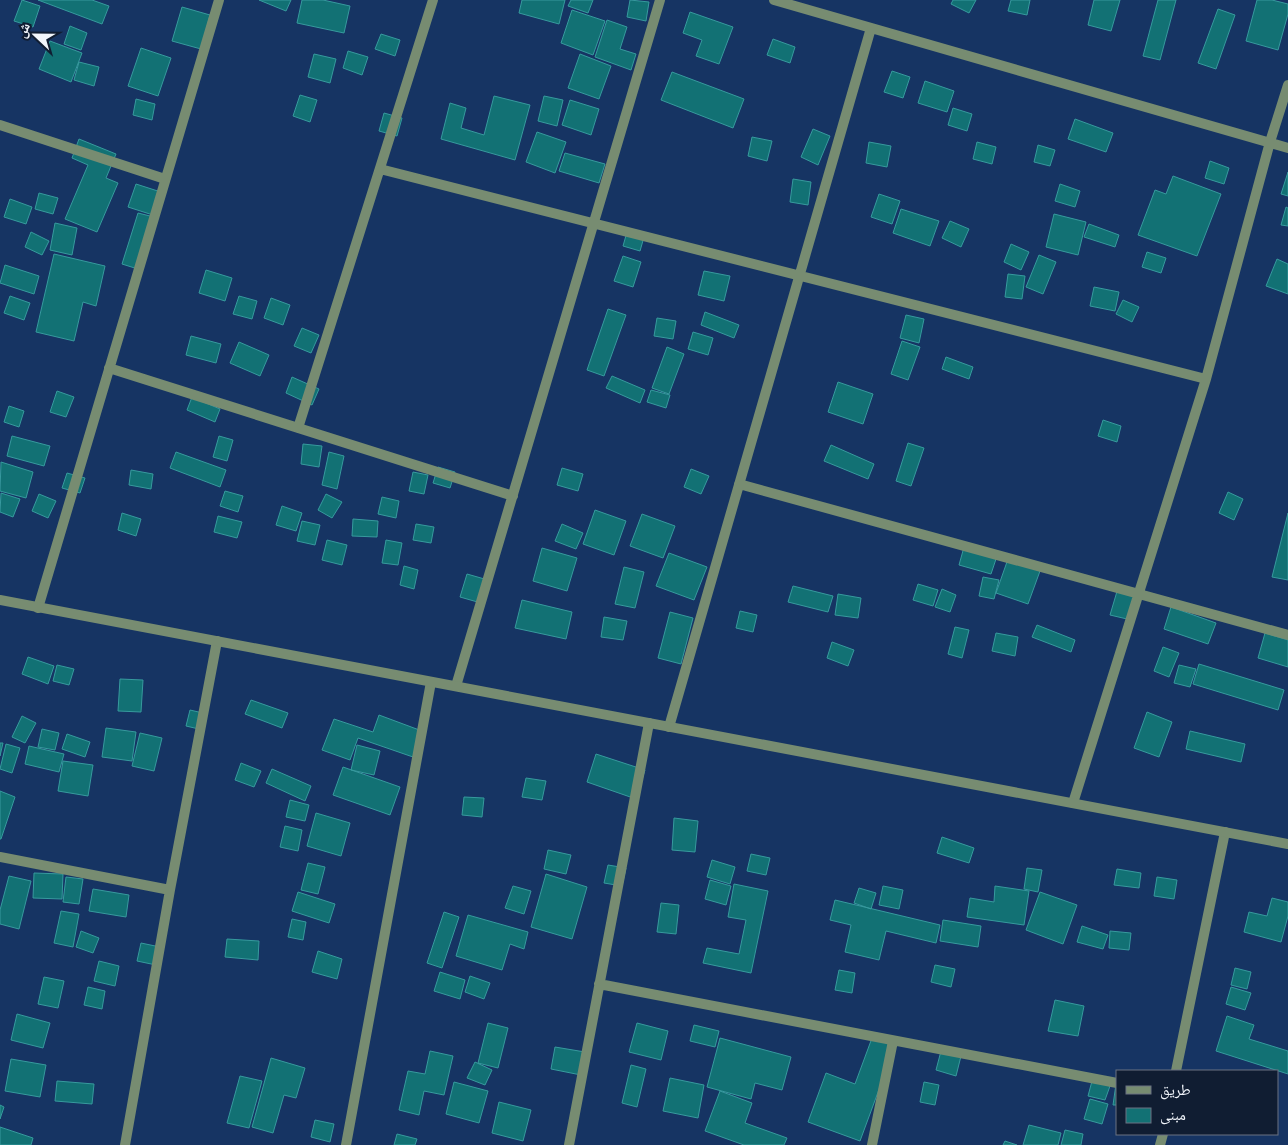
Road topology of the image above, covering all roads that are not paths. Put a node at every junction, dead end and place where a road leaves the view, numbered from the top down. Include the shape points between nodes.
1 (219, 0) edge
2 (433, 0) edge
3 (660, 0) edge
4 (774, 0) edge
5 (871, 28) junction
6 (1288, 85) edge
7 (0, 125) edge
8 (1270, 142) junction
9 (1288, 148) edge
10 (380, 169) junction
11 (166, 179) junction
12 (594, 223) junction
13 (799, 276) junction
14 (109, 368) junction
15 (1206, 379) junction
16 (298, 428) junction
17 (739, 484) junction
18 (513, 496) junction
19 (1138, 594) junction
20 (0, 600) edge
21 (38, 608) junction
22 (1288, 635) edge
23 (217, 641) junction
24 (432, 682) junction
25 (456, 686) junction
26 (649, 723) junction
27 (669, 727) junction
28 (1073, 803) junction
29 (1225, 832) junction
30 (1288, 844) edge
31 (0, 857) edge
32 (170, 890) junction
33 (599, 984) junction
34 (893, 1040) junction
35 (1176, 1070) edge
36 (1116, 1083) edge
37 (126, 1145) edge
38 (346, 1145) edge
39 (569, 1145) edge
40 (872, 1145) edge

1 - 11 street
2 - 10 street
3 - 12 street
4 - 5 street
5 - 8 street
5 - 13 street
6 - 8 street
7 - 11 street
8 - 9 street
8 - 15 street
10 - 12 street
10 - 16 street
11 - 14 street
12 - 13 street
12 - 18 street
13 - 15 street
13 - 17 street
14 - 16 street
14 - 21 street
15 - 19 street
16 - 18 street
17 - 19 street
17 - 27 street
18 - 25 street
19 - 22 street
19 - 28 street
20 - 21 street
21 - 23 street
23 - 24 street
23 - 32 street
24 - 25 street
24 - 38 street
25 - 26 street
26 - 27 street
26 - 33 street
27 - 28 street
28 - 29 street
29 - 30 street
29 - 35 street
31 - 32 street
32 - 37 street
33 - 34 street
33 - 39 street
34 - 36 street
34 - 40 street

